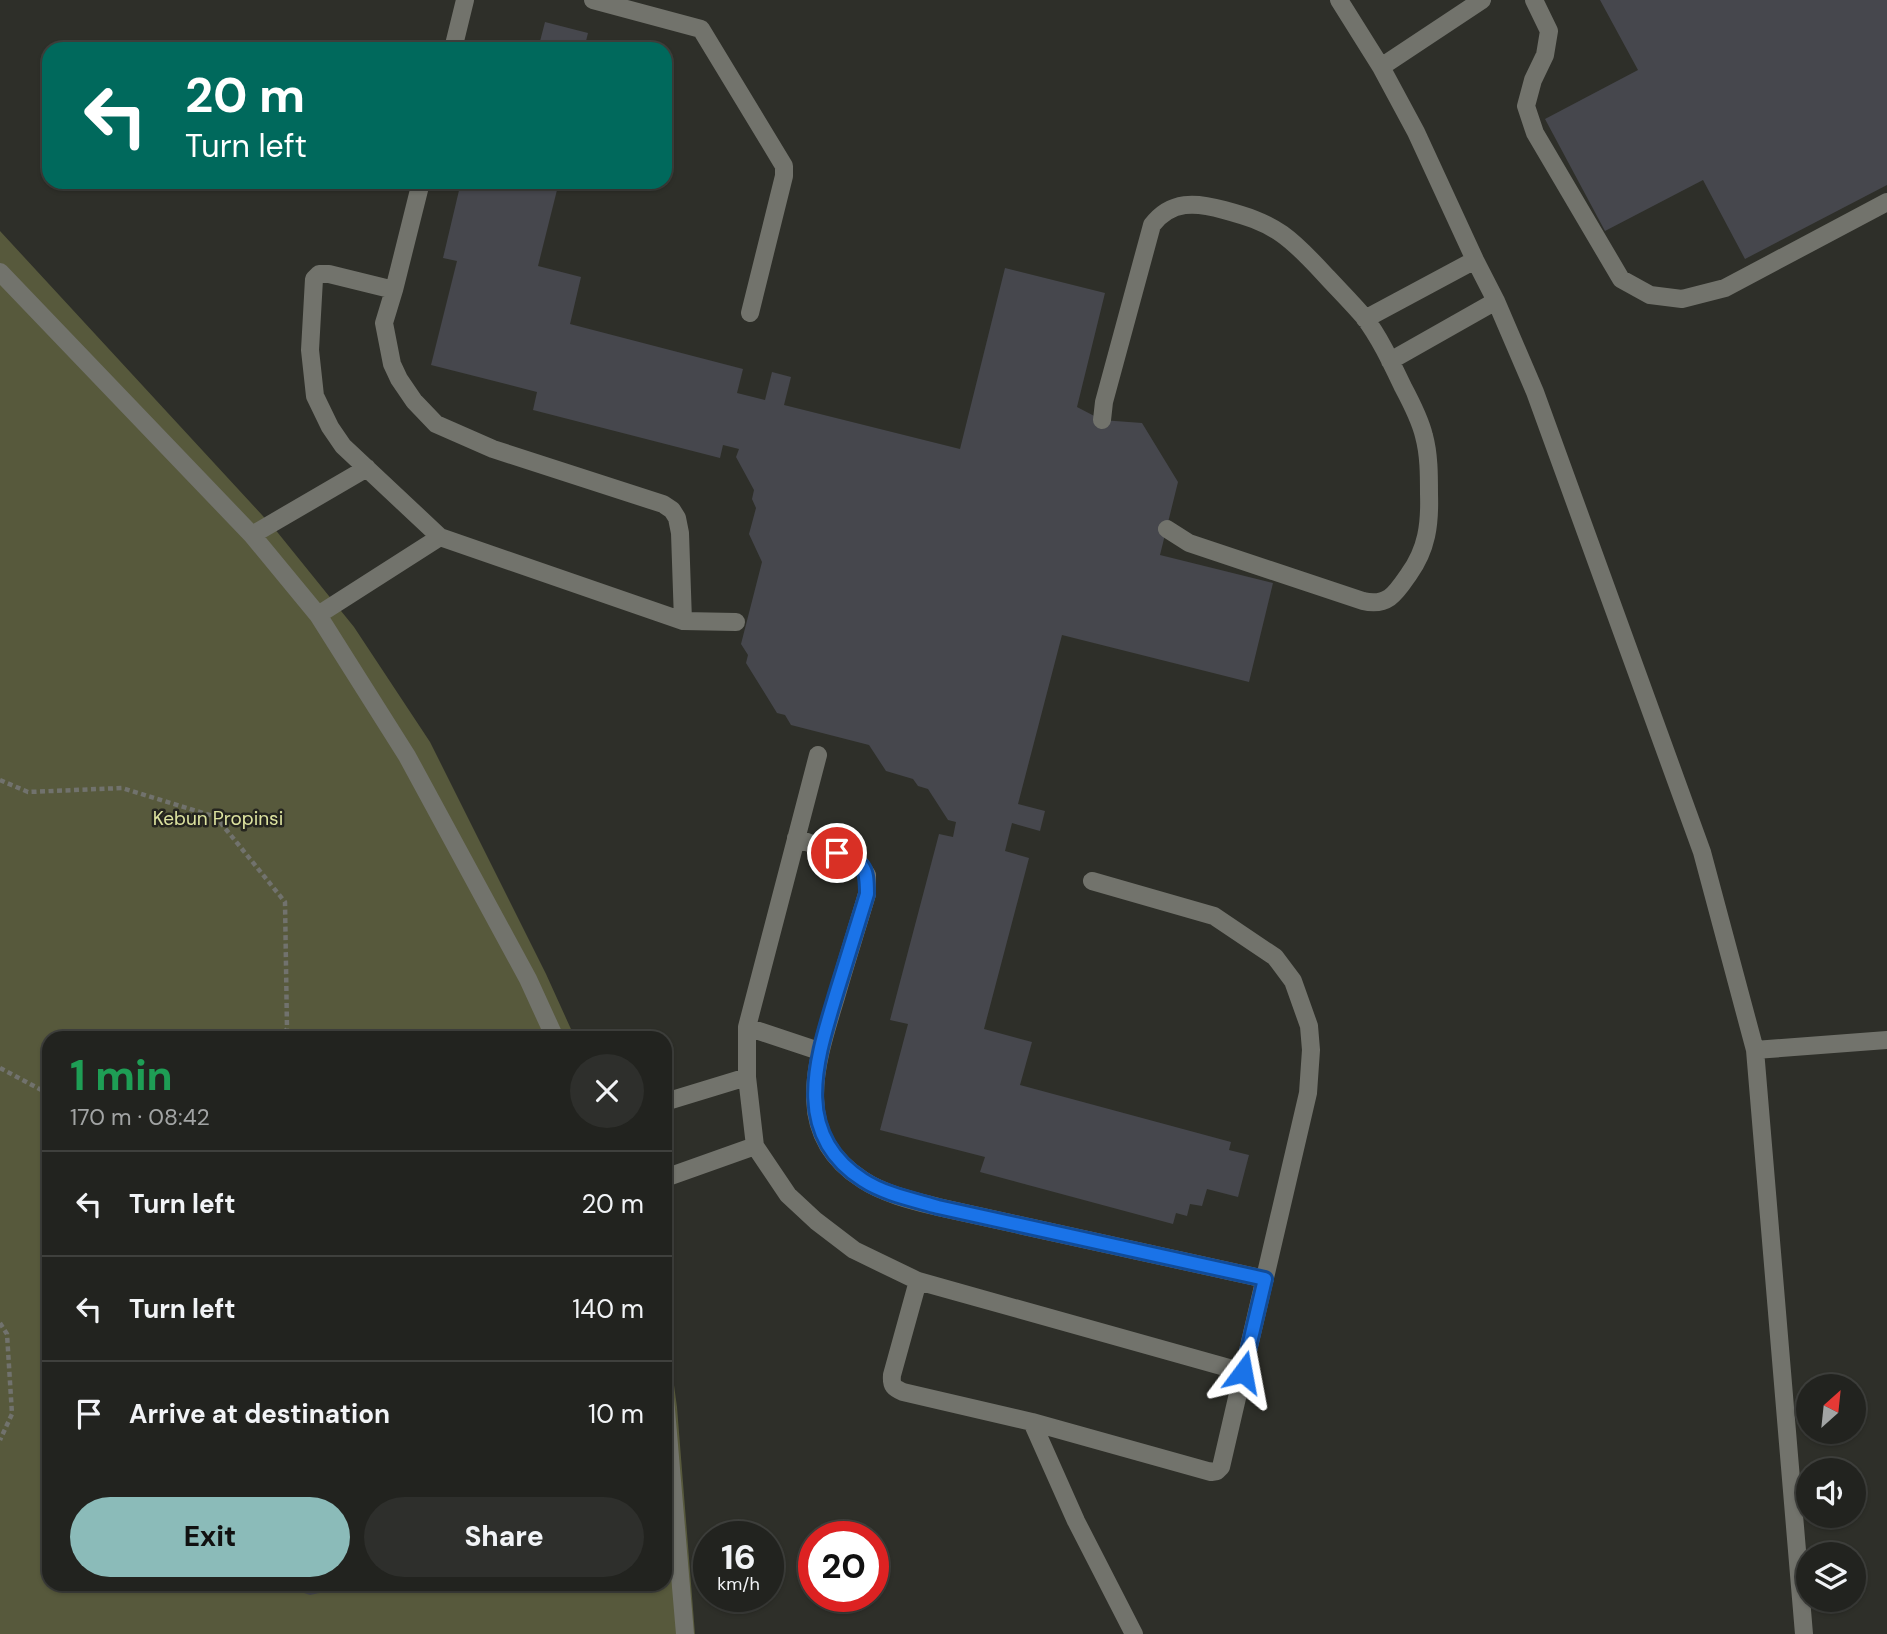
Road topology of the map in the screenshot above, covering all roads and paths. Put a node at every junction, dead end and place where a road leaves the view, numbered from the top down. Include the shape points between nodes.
1 (465, 0) edge
2 (593, 0) edge
3 (1339, 0) edge
4 (1482, 0) edge
5 (1534, 0) edge
6 (455, 42) edge
7 (1381, 67) junction
8 (419, 189) edge
9 (1887, 202) edge
10 (1475, 260) junction
11 (0, 272) edge
12 (394, 290) junction
13 (1496, 301) junction
14 (750, 313) dead end
15 (1365, 319) junction
16 (1390, 361) junction
17 (1102, 420) dead end
18 (367, 468) junction
19 (1167, 529) dead end
20 (253, 535) junction
21 (440, 537) junction
22 (318, 615) junction
23 (683, 621) junction
24 (736, 622) dead end
25 (817, 755) dead end
26 (0, 780) edge
27 (796, 838) junction
28 (1091, 881) dead end
29 (747, 1027) junction
30 (285, 1031) edge
31 (552, 1031) edge
32 (1887, 1040) edge
33 (1755, 1050) junction
34 (819, 1051) junction
35 (0, 1068) edge
36 (747, 1077) junction
37 (42, 1090) edge
38 (672, 1100) edge
39 (755, 1146) junction
40 (672, 1176) edge
41 (1265, 1279) junction
42 (918, 1282) junction
43 (0, 1322) edge
44 (1243, 1372) junction
45 (1032, 1422) junction
46 (0, 1440) edge
47 (672, 1481) edge
48 (685, 1634) edge
49 (1133, 1634) edge
50 (1804, 1634) edge

1 - 6 lane
2 - 14 lane via 701,29 784,166
3 - 7 lane
4 - 7 lane
5 - 9 lane via 1549,31 1526,106 1535,133 1621,279 1650,295 1682,299 1725,288
7 - 10 lane
8 - 12 lane
10 - 13 lane
10 - 15 lane
11 - 20 lane
12 - 18 lane via 329,274 314,279 310,350 315,396 343,446
12 - 23 lane via 384,323 393,364 414,401 436,424 493,449 672,510 680,533
13 - 16 lane
13 - 33 lane via 1535,392 1702,852
15 - 16 lane
15 - 17 lane via 1284,235 1256,219 1212,206 1174,207 1152,225
16 - 19 lane via 1424,435 1429,479 1425,545 1396,593 1383,602 1363,601 1189,543
18 - 20 lane
18 - 21 lane
20 - 22 lane
21 - 22 lane
21 - 23 lane
22 - 31 lane via 407,756
23 - 24 lane
25 - 27 lane
26 - 30 path via 28,792 122,788 216,817 285,902
27 - 29 lane
27 - 34 lane via 858,861 867,874 867,894
28 - 41 lane via 1214,916 1275,957 1293,981 1309,1026 1308,1093
29 - 34 lane
29 - 36 lane
32 - 33 lane
33 - 50 lane
34 - 41 lane via 814,1090 817,1118 840,1161 863,1181 938,1207
35 - 37 path
36 - 38 lane
36 - 39 lane
39 - 40 lane
39 - 42 lane via 788,1195 816,1221 854,1251
41 - 44 lane
42 - 44 lane
42 - 45 lane via 892,1375 893,1387
43 - 46 path via 7,1334 12,1414
44 - 45 lane via 1217,1471
45 - 49 lane
47 - 48 lane

